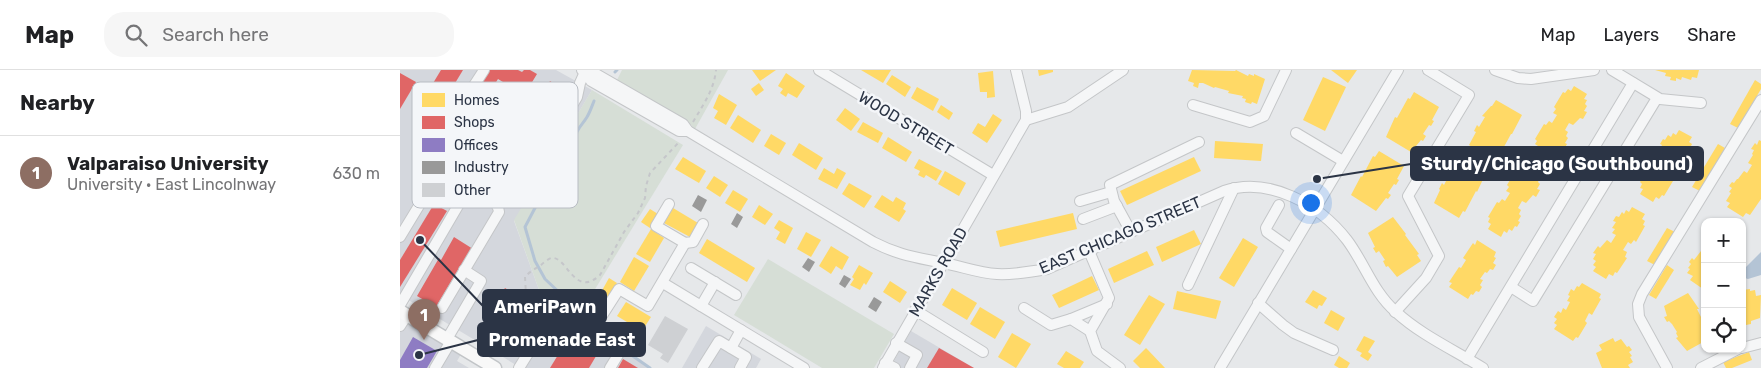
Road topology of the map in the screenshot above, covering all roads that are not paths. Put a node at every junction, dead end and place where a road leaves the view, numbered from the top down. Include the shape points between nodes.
1 (484, 70) edge
2 (819, 70) edge
3 (1016, 70) edge
4 (1123, 70) edge
5 (1286, 70) edge
6 (1398, 70) edge
7 (1428, 70) edge
8 (1495, 70) edge
9 (1594, 70) edge
10 (1612, 70) edge
11 (584, 71) edge
12 (1509, 73) edge
13 (476, 82) edge
14 (1634, 83) junction
15 (578, 90) edge
16 (1657, 98) junction
17 (1761, 100) edge
18 (1702, 104) dead end
19 (1193, 105) dead end
20 (1026, 120) junction
21 (1296, 132) dead end
22 (1199, 142) dead end
23 (1343, 161) junction
24 (994, 175) junction
25 (1234, 188) junction
26 (1111, 192) junction
27 (1080, 201) dead end
28 (669, 204) dead end
29 (1279, 205) dead end
30 (1117, 206) junction
31 (418, 208) edge
32 (457, 208) edge
33 (498, 208) edge
34 (1314, 209) junction
35 (1083, 219) dead end
36 (703, 224) dead end
37 (1131, 232) junction
38 (400, 237) edge
39 (685, 244) junction
40 (1291, 249) junction
41 (1089, 251) junction
42 (943, 263) junction
43 (691, 268) dead end
44 (464, 270) junction
45 (715, 282) junction
46 (662, 283) junction
47 (1188, 285) dead end
48 (1510, 287) junction
49 (736, 295) dead end
50 (1258, 303) junction
51 (402, 304) edge
52 (1107, 304) junction
53 (701, 306) junction
54 (442, 308) dead end
55 (1024, 308) dead end
56 (916, 310) junction
57 (1395, 312) junction
58 (603, 314) dead end
59 (1071, 319) junction
60 (400, 326) edge
61 (741, 330) junction
62 (1090, 332) junction
63 (537, 339) dead end
64 (449, 340) junction
65 (896, 343) junction
66 (1761, 343) edge
67 (1746, 347) edge
68 (731, 348) junction
69 (1333, 350) dead end
70 (983, 352) dead end
71 (1730, 353) edge
72 (618, 355) dead end
73 (1467, 359) junction
74 (488, 362) edge
75 (884, 365) edge
76 (435, 368) edge
77 (519, 368) edge
78 (610, 368) edge
79 (702, 368) edge
80 (740, 368) edge
81 (804, 368) edge
82 (895, 368) edge
83 (910, 368) edge
84 (1120, 368) edge
85 (1220, 368) edge
86 (1483, 368) edge
87 (1666, 368) edge
88 (1702, 368) edge

1 - 13 street
2 - 24 street, WOOD STREET
3 - 20 street
4 - 20 street via 1068,107
5 - 19 street via 1264,116 1250,122
6 - 23 street
7 - 57 street via 1469,95 1408,196 1439,256 1426,278
8 - 12 street
9 - 12 street via 1531,79
10 - 14 street
11 - 15 street
11 - 42 street, EAST CHICAGO STREET via 596,74 683,124 688,131 873,242 906,256
14 - 16 street
14 - 48 street
16 - 18 street
16 - 48 street via 1533,301
17 - 87 street via 1638,304 1639,317
20 - 24 street, MARKS ROAD
21 - 23 street
22 - 26 street via 1110,185
23 - 34 street
24 - 42 street, MARKS ROAD
25 - 34 street, EAST CHICAGO STREET via 1259,186 1275,190
25 - 37 street, EAST CHICAGO STREET
25 - 47 street
26 - 27 street
26 - 30 street
28 - 39 street via 656,226
29 - 40 street via 1266,228 1267,232
30 - 35 street
30 - 37 street
31 - 38 street
32 - 51 street
33 - 44 street via 499,212
34 - 40 street
34 - 57 street, EAST CHICAGO STREET via 1348,241 1376,290
36 - 39 street via 693,242
37 - 41 street, EAST CHICAGO STREET
39 - 46 street
40 - 50 street
41 - 42 street, EAST CHICAGO STREET via 1048,269 1026,273 996,274
41 - 52 street via 1107,292
42 - 56 street, MARKS ROAD
43 - 45 street
44 - 54 street
44 - 64 street via 481,281
45 - 49 street
45 - 53 street
46 - 53 street
46 - 58 street via 648,306 620,289
48 - 73 street
50 - 69 street via 1294,333
50 - 85 street
51 - 60 street
51 - 64 main road
52 - 59 street
52 - 62 street
53 - 61 street
55 - 59 street via 1051,325
56 - 65 street, MARKS ROAD
56 - 70 street
57 - 73 street, EAST CHICAGO STREET
59 - 62 street
61 - 68 street
61 - 81 street
62 - 84 street via 1097,351
63 - 77 street
64 - 74 main road
64 - 76 street
65 - 75 street, MARKS ROAD
65 - 83 street via 916,355
66 - 67 street
68 - 79 street via 719,341
68 - 80 street via 746,357
71 - 88 street
72 - 78 street
73 - 86 street, EAST CHICAGO STREET
75 - 82 street

